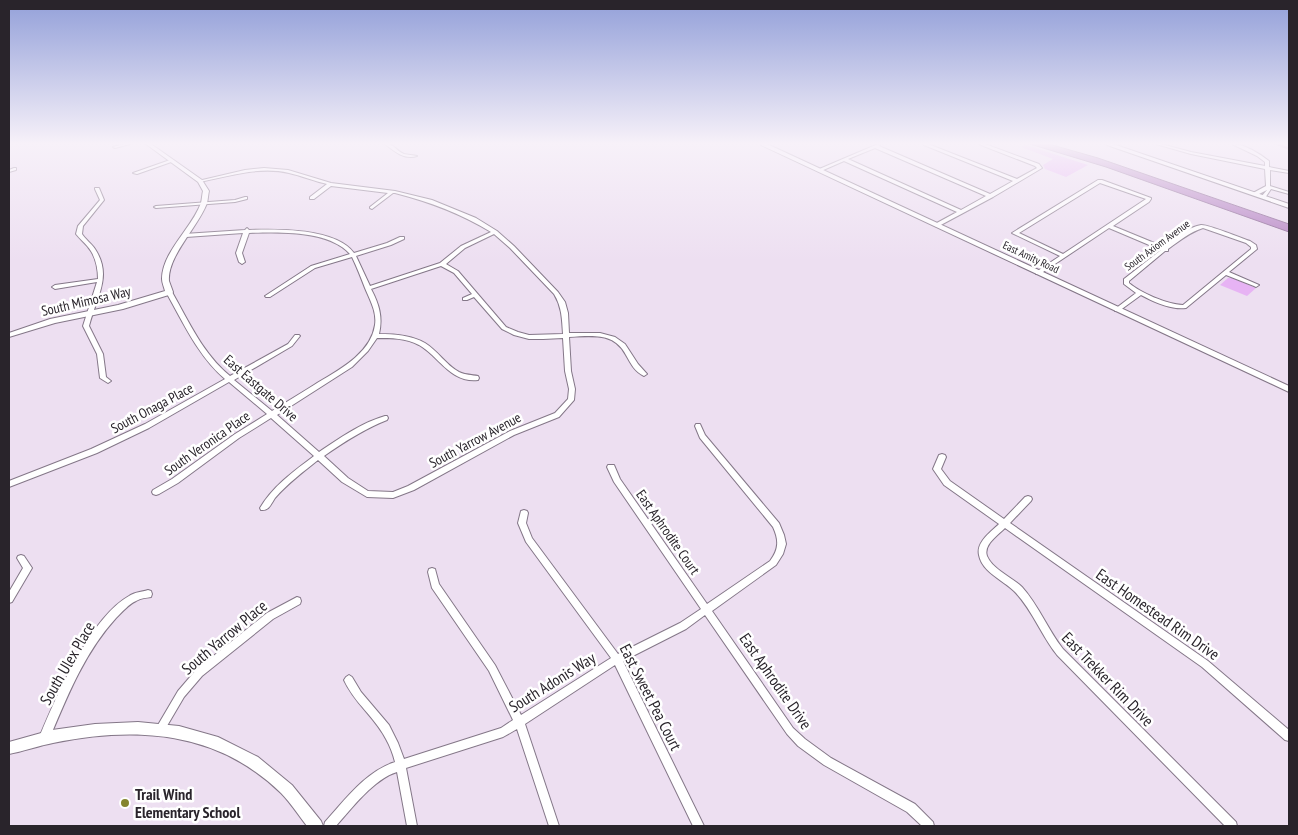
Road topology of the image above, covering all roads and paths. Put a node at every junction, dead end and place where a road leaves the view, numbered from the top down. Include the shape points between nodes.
1 (201, 183) edge
2 (327, 183) edge
3 (847, 183) edge
4 (897, 183) edge
5 (961, 183) edge
6 (1014, 183) edge
7 (1099, 183) edge
8 (1107, 183) edge
9 (1223, 183) edge
10 (1268, 183) edge
11 (330, 184) junction
12 (1268, 187) junction
13 (97, 189) dead end
14 (392, 192) junction
15 (1289, 193) edge
16 (1255, 194) junction
17 (991, 196) junction
18 (1263, 197) junction
19 (245, 198) dead end
20 (312, 198) dead end
21 (203, 204) junction
22 (1289, 206) edge
23 (156, 207) dead end
24 (372, 208) dead end
25 (961, 212) junction
26 (937, 225) junction
27 (1109, 226) junction
28 (247, 230) junction
29 (495, 232) junction
30 (186, 235) junction
31 (402, 238) dead end
32 (1166, 250) junction
33 (352, 254) junction
34 (1063, 256) junction
35 (242, 262) dead end
36 (442, 264) junction
37 (1038, 273) junction
38 (1226, 273) junction
39 (101, 280) junction
40 (1256, 285) dead end
41 (55, 287) dead end
42 (368, 288) junction
43 (169, 292) junction
44 (1141, 292) junction
45 (476, 294) junction
46 (268, 296) dead end
47 (465, 299) dead end
48 (1117, 310) junction
49 (89, 313) junction
50 (9, 335) edge
51 (566, 335) junction
52 (297, 336) dead end
53 (376, 336) junction
54 (644, 374) dead end
55 (476, 378) dead end
56 (228, 379) junction
57 (108, 381) dead end
58 (1289, 389) edge
59 (272, 414) junction
60 (385, 418) dead end
61 (698, 426) dead end
62 (320, 456) junction
63 (942, 457) dead end
64 (611, 467) dead end
65 (9, 484) edge
66 (156, 492) dead end
67 (393, 495) joint
68 (1028, 499) dead end
69 (264, 508) dead end
70 (524, 513) dead end
71 (1004, 524) junction
72 (22, 558) dead end
73 (432, 572) dead end
74 (148, 594) dead end
75 (9, 599) edge
76 (297, 601) dead end
77 (707, 609) junction
78 (617, 659) junction
79 (349, 680) dead end
80 (519, 721) junction
81 (161, 728) junction
82 (1289, 736) edge
83 (44, 738) junction
84 (9, 748) edge
85 (402, 764) junction
86 (316, 826) edge
87 (330, 826) edge
88 (412, 826) edge
89 (554, 826) edge
90 (698, 826) edge
91 (929, 826) edge
92 (1232, 826) edge

1 - 21 street via 206,191
2 - 11 street
3 - 26 street, East Amity Road
4 - 25 street
5 - 17 street
6 - 17 street
7 - 34 street via 1014,233
8 - 27 street via 1149,198
9 - 16 street
10 - 12 street
11 - 14 street
11 - 20 street
12 - 15 street
12 - 16 street
12 - 18 street
13 - 39 street via 102,200 81,226 79,234 93,250 101,267
14 - 24 street
14 - 29 street via 430,200
16 - 18 street
17 - 25 street
18 - 22 street
19 - 21 street
21 - 23 street
21 - 30 street, East Eastgate Drive
25 - 26 street
26 - 37 street, East Amity Road
27 - 32 street
27 - 34 street
28 - 30 street
28 - 33 street via 331,239 348,248
28 - 35 street via 239,253
29 - 36 street via 463,247
29 - 51 street via 556,293 565,313
30 - 43 street, East Eastgate Drive via 168,266 166,286
31 - 33 street
32 - 38 street, South Axiom Avenue via 1203,226 1254,246
32 - 44 street, South Axiom Avenue via 1126,280
33 - 42 street
33 - 46 street via 313,267
34 - 37 street
36 - 42 street
36 - 45 street via 456,272
37 - 48 street, East Amity Road
38 - 40 street
38 - 44 street via 1182,308
39 - 41 street
39 - 49 street
42 - 53 street via 379,310
43 - 49 street, South Mimosa Way via 134,304
43 - 56 street, East Eastgate Drive via 200,347
44 - 48 street
45 - 47 street
45 - 51 street via 511,333 532,337
48 - 58 street, East Amity Road
49 - 50 street, South Mimosa Way
49 - 57 street via 86,326 100,354 103,378
51 - 54 street via 598,334 615,339 624,346 636,369
51 - 67 street, South Yarrow Avenue via 572,395 568,406
52 - 56 street, South Onaga Place via 290,345
53 - 55 street via 400,337 421,343 455,374
53 - 59 street, South Veronica Place via 350,366
56 - 59 street, East Eastgate Drive
56 - 65 street, South Onaga Place via 171,414 123,438
59 - 62 street, East Eastgate Drive
59 - 66 street, South Veronica Place
60 - 62 street via 373,422
61 - 77 street, South Adonis Way via 702,436 776,525 782,545 773,563
62 - 67 street, East Eastgate Drive via 357,489 379,496
62 - 69 street via 276,490
63 - 71 street, East Homestead Rim Drive via 937,470 940,477
64 - 77 street, East Aphrodite Court
68 - 71 street, East Trekker Rim Drive
70 - 78 street, East Sweet Pea Court via 522,523 529,540
71 - 82 street, East Homestead Rim Drive via 1205,664
71 - 92 street, East Trekker Rim Drive via 982,549 992,570 1022,594 1060,652
72 - 75 street via 28,568
73 - 80 street via 435,585 492,668
74 - 83 street, South Ulex Place via 134,598 99,633 58,704
76 - 81 street, South Yarrow Place via 270,616 199,673 181,694
77 - 78 street, South Adonis Way via 682,626
77 - 91 street, East Aphrodite Drive via 790,731 804,746 911,808
78 - 80 street, South Adonis Way
78 - 90 street, East Sweet Pea Court
79 - 85 street via 355,694 389,735
80 - 85 street, South Adonis Way via 504,732
80 - 89 street
81 - 83 street via 97,729
81 - 86 street via 212,741 251,759 285,786
83 - 84 street
85 - 87 street, South Adonis Way via 389,768 365,786
85 - 88 street

